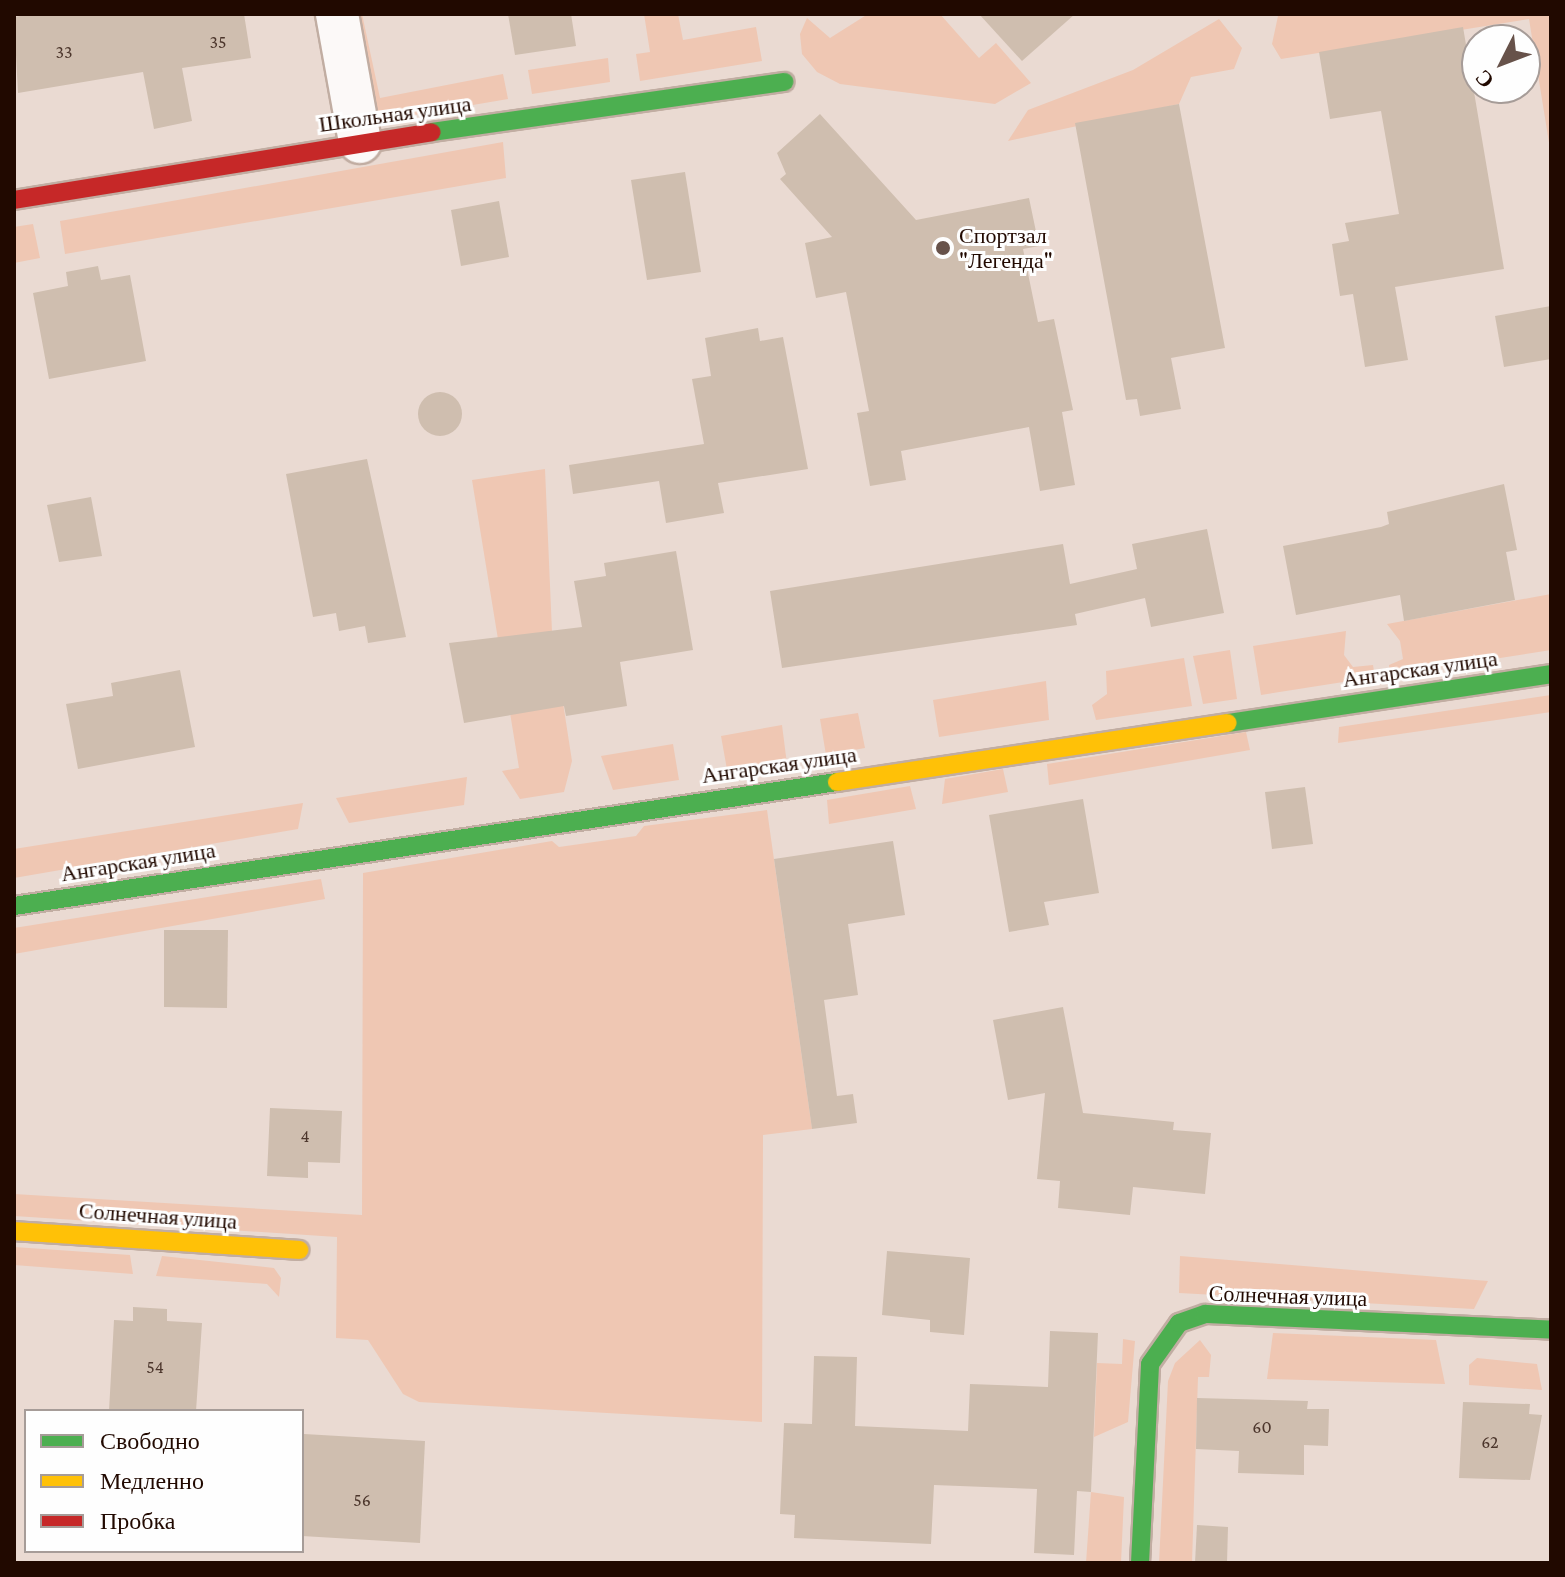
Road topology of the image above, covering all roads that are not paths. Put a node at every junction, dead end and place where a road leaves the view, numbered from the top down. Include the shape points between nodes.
1 (337, 14) edge
2 (784, 82) dead end
3 (360, 142) junction
4 (14, 200) edge
5 (1551, 674) edge
6 (14, 906) edge
7 (14, 1231) edge
8 (299, 1250) dead end
9 (1551, 1330) edge
10 (1140, 1563) edge

1 - 3 street
2 - 3 street, Школьная улица
3 - 4 street, Школьная улица
5 - 6 street, Ангарская улица
7 - 8 street, Солнечная улица
9 - 10 street, Солнечная улица via 1205,1314 1179,1323 1150,1364

